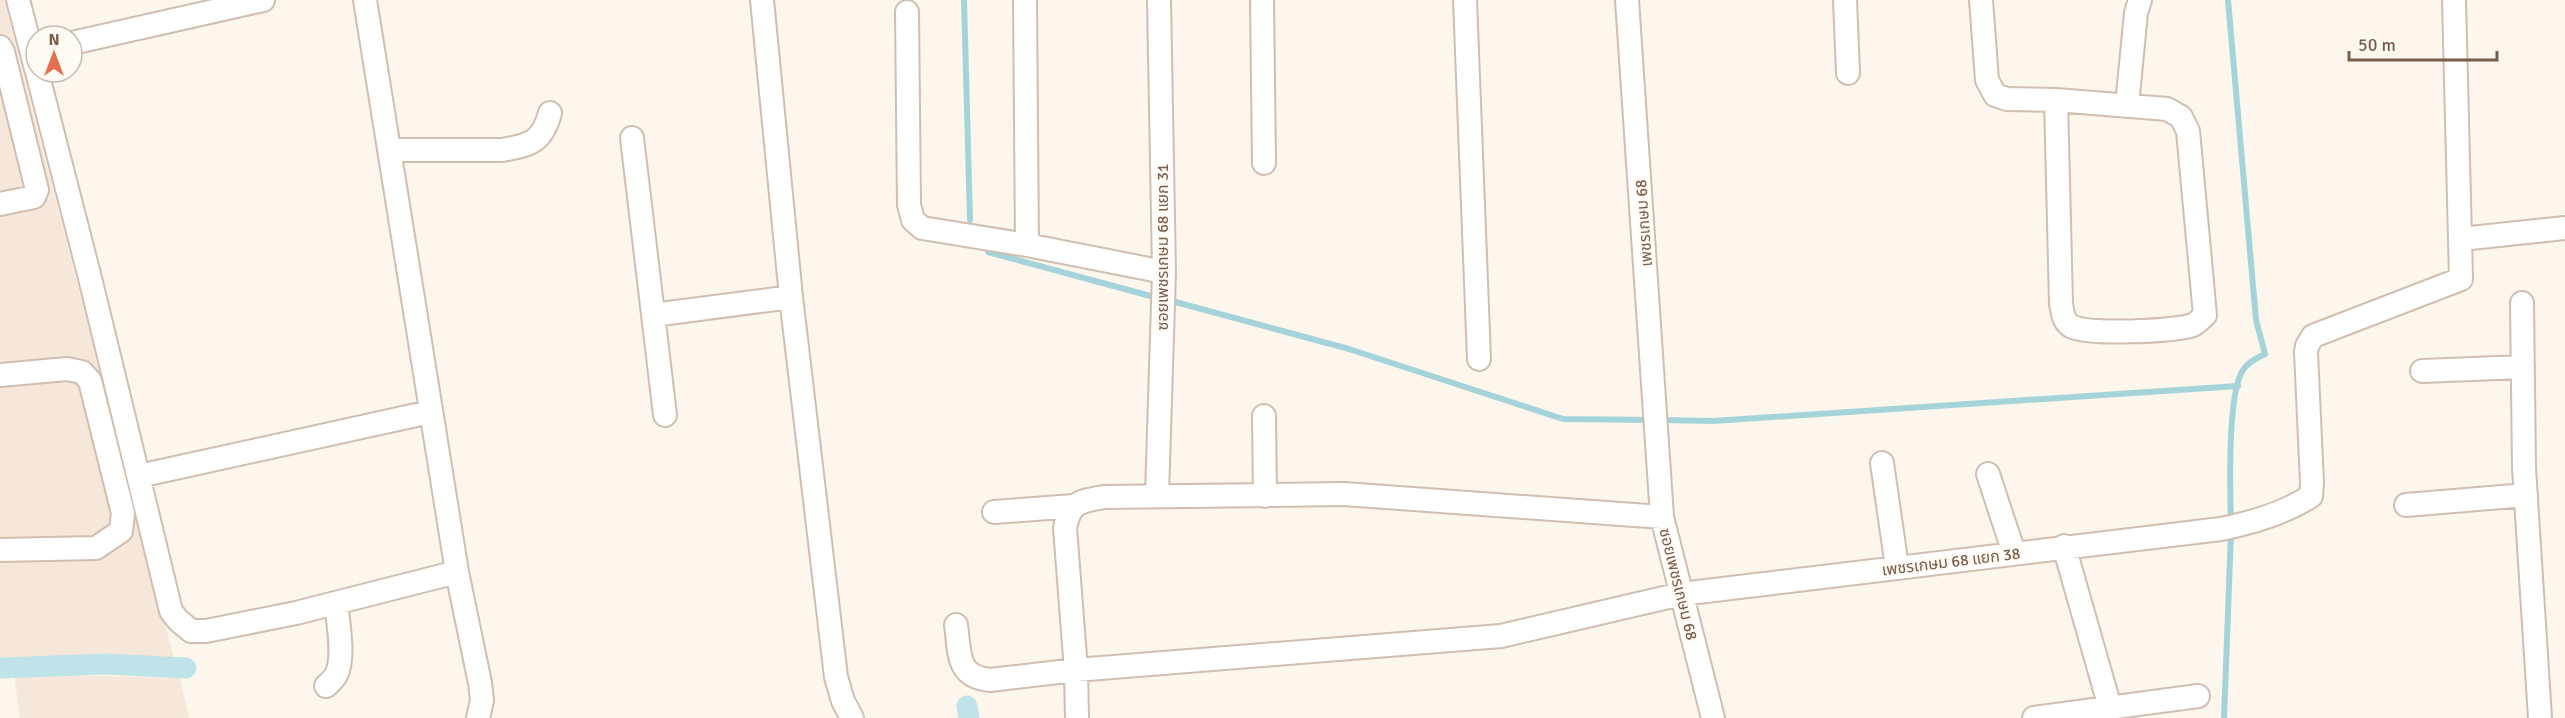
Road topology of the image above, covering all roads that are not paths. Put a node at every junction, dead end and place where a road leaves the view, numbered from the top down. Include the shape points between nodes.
1 (18, 0) edge
2 (262, 0) edge
3 (365, 0) edge
4 (762, 0) edge
5 (1025, 0) edge
6 (1159, 0) edge
7 (1262, 0) edge
8 (1465, 0) edge
9 (1627, 0) edge
10 (1845, 0) edge
11 (1981, 0) edge
12 (2140, 0) edge
13 (2454, 0) edge
14 (194, 7) edge
15 (907, 12) dead end
16 (25, 24) edge
17 (84, 39) edge
18 (0, 47) edge
19 (1848, 73) dead end
20 (41, 84) edge
21 (2056, 100) junction
22 (2127, 105) junction
23 (550, 113) dead end
24 (632, 138) dead end
25 (388, 150) junction
26 (1264, 163) dead end
27 (0, 204) edge
28 (2565, 228) edge
29 (2461, 239) junction
30 (1028, 245) junction
31 (1164, 272) junction
32 (791, 297) junction
33 (2522, 303) dead end
34 (653, 315) junction
35 (1479, 359) dead end
36 (2523, 367) junction
37 (2422, 371) dead end
38 (0, 375) edge
39 (430, 412) junction
40 (665, 415) dead end
41 (1264, 416) dead end
42 (1658, 447) joint
43 (1882, 463) dead end
44 (1988, 474) dead end
45 (139, 477) junction
46 (1157, 495) junction
47 (2526, 495) junction
48 (1264, 496) junction
49 (2406, 505) dead end
50 (1074, 506) junction
51 (994, 512) dead end
52 (1662, 517) junction
53 (2064, 546) junction
54 (0, 550) edge
55 (2014, 553) junction
56 (1897, 567) junction
57 (457, 572) junction
58 (1681, 594) junction
59 (336, 603) junction
60 (956, 625) dead end
61 (1076, 670) junction
62 (326, 686) dead end
63 (2198, 696) dead end
64 (2112, 713) edge
65 (478, 718) edge
66 (852, 718) edge
67 (1077, 718) edge
68 (1713, 718) edge
69 (2034, 718) edge
70 (2540, 718) edge

1 - 16 street
2 - 14 street
3 - 25 street
4 - 32 street
5 - 30 street
6 - 31 street, ซอยเพชรเกษม 68 แยก 31
7 - 26 street
8 - 35 street
9 - 42 street, เพชรเกษม 68
10 - 19 street
11 - 21 street via 1987,80 1995,95 2007,99
12 - 22 street
13 - 29 street
14 - 17 street
15 - 30 street via 909,205 913,220 922,228
18 - 27 street via 38,190 34,197
20 - 45 street
21 - 22 street
21 - 22 street via 2064,320 2084,330 2193,326 2205,315 2188,130 2181,117 2167,109
23 - 25 street via 545,132 534,142 518,147
24 - 34 street
25 - 39 street
28 - 29 street
29 - 53 street, เพชรเกษม 68 แยก 38 via 2460,279 2310,340 2306,352 2311,496 2246,524
30 - 31 street
31 - 46 street, ซอยเพชรเกษม 68 แยก 31
32 - 34 street
32 - 66 street via 836,677
33 - 36 street
34 - 40 street
36 - 37 street
36 - 47 street
38 - 54 street via 67,369 82,372 90,381 123,513 121,531 96,548
39 - 45 street
39 - 57 street
41 - 48 street
42 - 52 street, ซอยเพชรเกษม 68
43 - 56 street
44 - 55 street
45 - 59 street via 171,610 191,631
46 - 48 street
46 - 50 street via 1104,496
47 - 49 street
47 - 70 street
48 - 52 street via 1344,494
50 - 51 street
50 - 61 street via 1065,528
52 - 58 street, ซอยเพชรเกษม 68
53 - 55 street, เพชรเกษม 68 แยก 38
53 - 64 street
55 - 56 street, เพชรเกษม 68 แยก 38
56 - 58 street, เพชรเกษม 68 แยก 38
57 - 59 street
57 - 65 street via 480,683
58 - 61 street, เพชรเกษม 68 แยก 38 via 1501,636
58 - 68 street, ซอยเพชรเกษม 68
59 - 62 street via 338,664 336,675
60 - 61 street, เพชรเกษม 68 แยก 38 via 961,660 968,675 976,679
61 - 67 street
63 - 64 street
64 - 69 street

